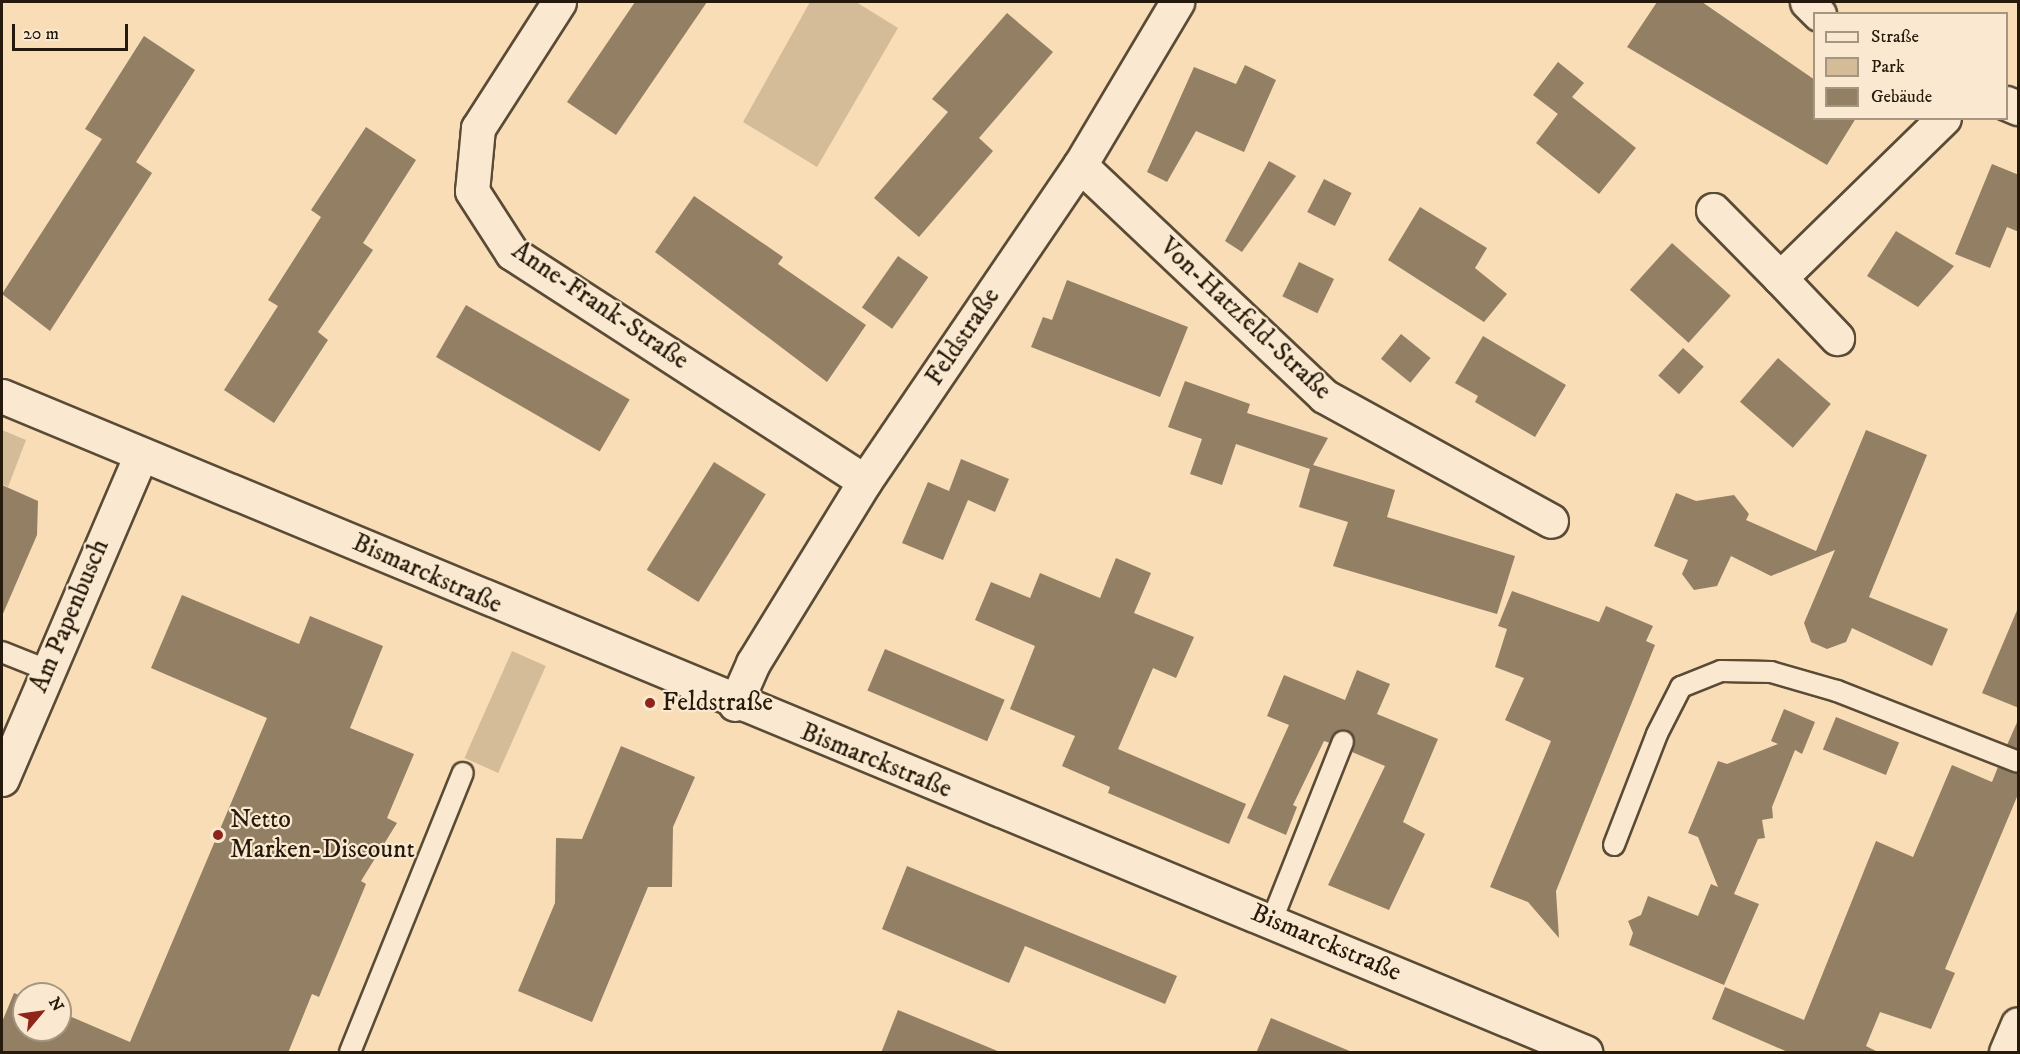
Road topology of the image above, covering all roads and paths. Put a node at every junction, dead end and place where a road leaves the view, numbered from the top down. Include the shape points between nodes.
1 (559, 2) edge
2 (1177, 2) edge
3 (1942, 120) edge
4 (1080, 165) junction
5 (1713, 210) dead end
6 (1780, 278) junction
7 (1838, 338) dead end
8 (2, 396) edge
9 (141, 454) junction
10 (865, 481) junction
11 (1551, 521) dead end
12 (2, 652) edge
13 (47, 670) junction
14 (735, 704) junction
15 (1343, 742) dead end
16 (2019, 762) edge
17 (463, 773) dead end
18 (2, 779) edge
19 (1614, 845) dead end
20 (1272, 920) junction
21 (2019, 1024) edge
22 (350, 1053) edge
23 (1585, 1053) edge
24 (2006, 1053) edge

1 - 10 street, Anne-Frank-Straße via 478,128 472,191 512,253
2 - 4 street, Feldstraße
3 - 6 street
4 - 10 street, Feldstraße
4 - 11 street, Von-Hatzfeld-Straße via 1324,396
5 - 6 street
6 - 7 street
8 - 9 street, Bismarckstraße
9 - 13 street, Am Papenbusch
9 - 14 street, Bismarckstraße
10 - 14 street, Feldstraße via 753,663
12 - 13 lane
13 - 18 street, Am Papenbusch
14 - 20 street, Bismarckstraße
15 - 20 lane
16 - 19 lane via 1837,691 1771,672 1721,671 1681,687 1657,734
17 - 22 lane
20 - 23 street, Bismarckstraße
21 - 24 street

